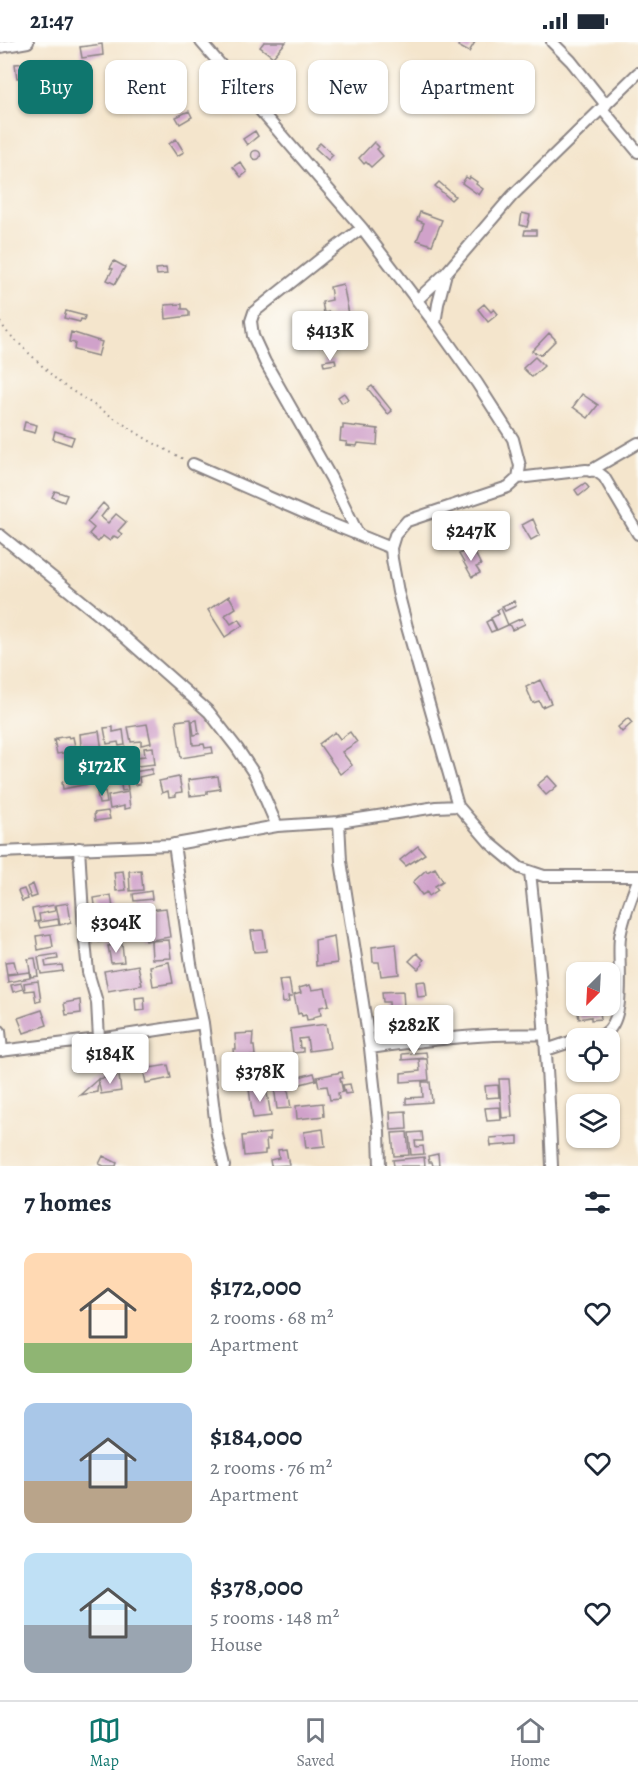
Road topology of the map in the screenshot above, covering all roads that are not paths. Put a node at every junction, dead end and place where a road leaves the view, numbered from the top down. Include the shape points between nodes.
1 (28, 42) edge
2 (201, 42) edge
3 (552, 42) edge
4 (0, 46) edge
5 (638, 73) edge
6 (604, 107) junction
7 (638, 152) edge
8 (362, 228) junction
9 (446, 273) junction
10 (417, 300) junction
11 (435, 324) junction
12 (638, 443) edge
13 (193, 464) road end
14 (590, 471) junction
15 (518, 478) junction
16 (358, 534) junction
17 (638, 534) edge
18 (0, 535) edge
19 (391, 548) junction
20 (458, 806) junction
21 (339, 822) junction
22 (277, 826) junction
23 (174, 844) junction
24 (79, 848) junction
25 (0, 852) edge
26 (530, 872) junction
27 (638, 876) edge
28 (638, 880) edge
29 (203, 1023) junction
30 (611, 1028) edge
31 (0, 1031) edge
32 (545, 1034) junction
33 (99, 1039) junction
34 (566, 1043) edge
35 (370, 1048) junction
36 (546, 1050) junction
37 (1, 1051) edge
38 (224, 1166) edge
39 (380, 1166) edge
40 (552, 1166) edge

1 - 4 street
2 - 8 street
3 - 6 street
5 - 6 street
6 - 7 street
6 - 9 street via 512,196
8 - 10 street
8 - 16 street via 254,312 250,327
9 - 10 street
9 - 11 street
10 - 11 street
11 - 15 street via 513,439 520,466
12 - 14 street
13 - 16 street
14 - 15 street
14 - 17 street via 604,477
15 - 19 street via 508,487 407,521 395,535
16 - 19 street
18 - 22 street via 104,619 209,712 255,775
19 - 20 street via 402,610
20 - 21 street
20 - 26 street via 490,843
21 - 22 street
21 - 35 street via 341,861
22 - 23 street
23 - 24 street
23 - 29 street
24 - 25 street
24 - 33 street via 88,972 97,1002
26 - 27 street via 544,876
26 - 32 street
28 - 30 street via 621,929 620,987
29 - 33 street
29 - 38 street
31 - 37 street
32 - 35 street via 414,1041
32 - 36 street
33 - 37 street
34 - 36 street
35 - 39 street
36 - 40 street

